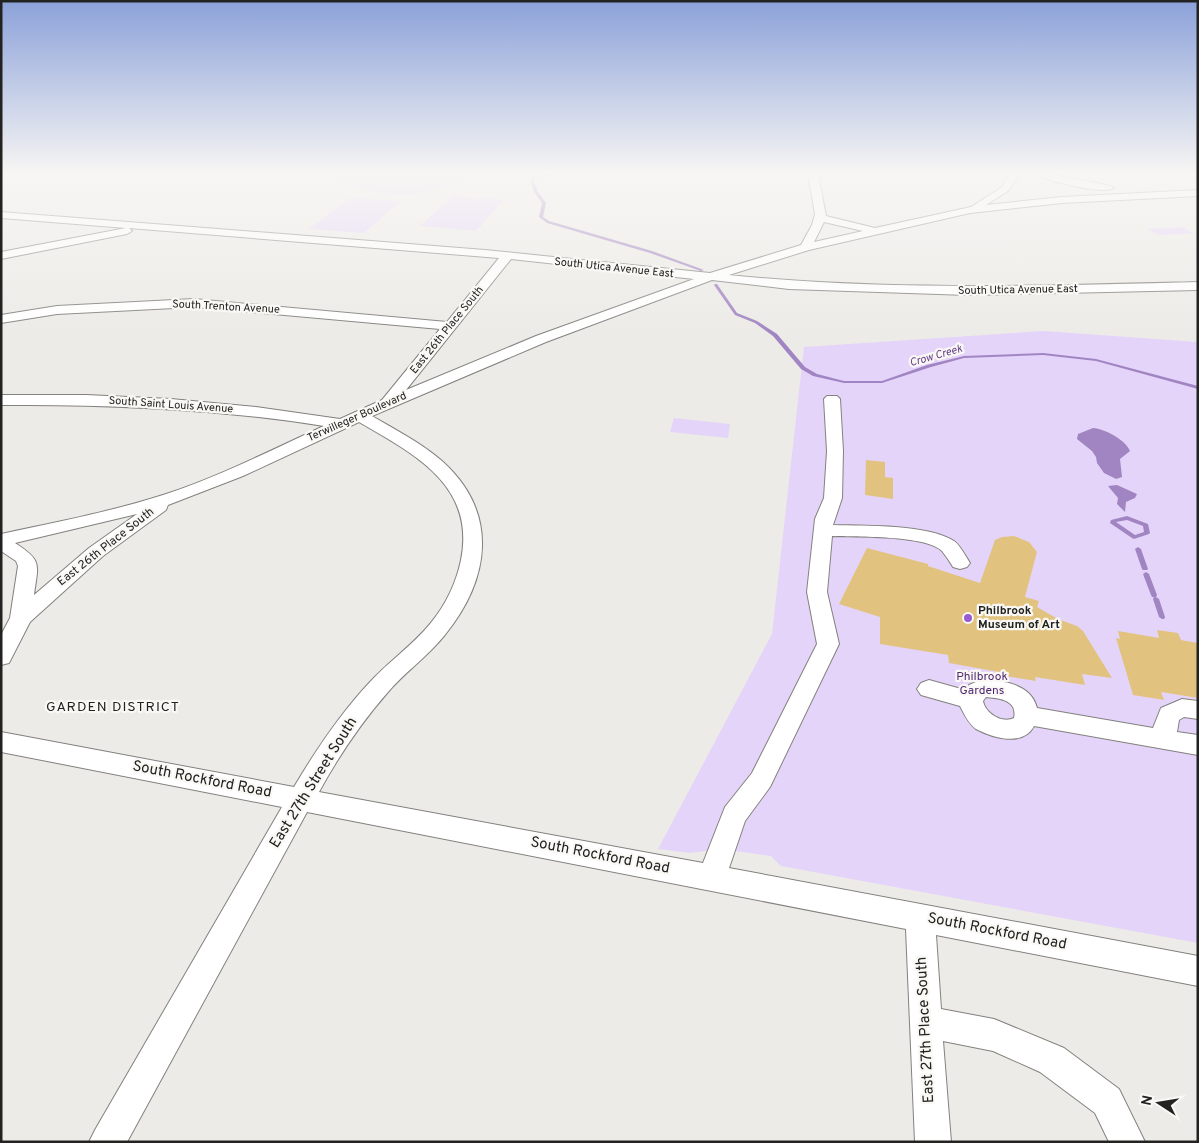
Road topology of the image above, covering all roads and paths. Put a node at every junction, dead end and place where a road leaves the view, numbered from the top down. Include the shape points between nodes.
1 (145, 227) edge
2 (151, 227) edge
3 (815, 227) edge
4 (862, 227) edge
5 (894, 227) edge
6 (878, 231) junction
7 (806, 248) junction
8 (1, 256) edge
9 (507, 256) junction
10 (707, 278) junction
11 (1198, 286) edge
12 (1, 319) edge
13 (451, 326) junction
14 (832, 399) dead end
15 (1, 400) edge
16 (386, 404) junction
17 (360, 416) junction
18 (340, 424) junction
19 (171, 498) junction
20 (823, 530) junction
21 (1, 541) edge
22 (960, 562) dead end
23 (21, 618) junction
24 (1, 658) edge
25 (929, 689) dead end
26 (971, 700) junction
27 (1198, 710) edge
28 (1028, 716) junction
29 (1165, 739) junction
30 (1, 742) edge
31 (1198, 745) edge
32 (301, 799) junction
33 (713, 877) junction
34 (920, 918) junction
35 (1198, 971) edge
36 (926, 1022) junction
37 (108, 1142) edge
38 (933, 1142) edge
39 (1126, 1142) edge

1 - 8 street
2 - 9 street, South Utica Avenue East
3 - 7 street
4 - 6 street
5 - 6 street
6 - 7 street
7 - 10 street
9 - 10 street, South Utica Avenue East
9 - 13 street, East 26th Place South
10 - 11 street, South Utica Avenue East via 914,291
10 - 16 street, Terwilleger Boulevard via 619,308
12 - 13 street, South Trenton Avenue via 57,310 194,303
13 - 16 street, East 26th Place South
14 - 20 street via 834,498 824,519
15 - 18 street, South Saint Louis Avenue via 99,401 219,408
16 - 17 street, Terwilleger Boulevard
17 - 18 street, Terwilleger Boulevard
17 - 32 street, East 27th Street South via 416,450 448,475 470,512 474,539 471,560 464,586 437,630 366,701
18 - 19 street, Terwilleger Boulevard via 237,472
19 - 21 street, Terwilleger Boulevard
19 - 23 street, East 26th Place South via 96,552
20 - 22 street via 922,537 948,546
20 - 33 street via 817,592 828,644 761,780 734,815
21 - 23 street, East 26th Place South via 25,558 28,566
23 - 24 street, East 26th Place South
25 - 26 street
26 - 28 street via 976,691 983,688 1001,689 1025,704
26 - 28 street via 979,717 1004,729 1021,727
27 - 29 street via 1182,708 1169,714
28 - 29 street
29 - 31 street
30 - 32 street, South Rockford Road
32 - 33 street, South Rockford Road
32 - 37 street, East 27th Street South
33 - 34 street, South Rockford Road
34 - 35 street, South Rockford Road
34 - 36 street, East 27th Place South
36 - 38 street, East 27th Place South
36 - 39 street via 994,1035 1052,1060 1107,1101

